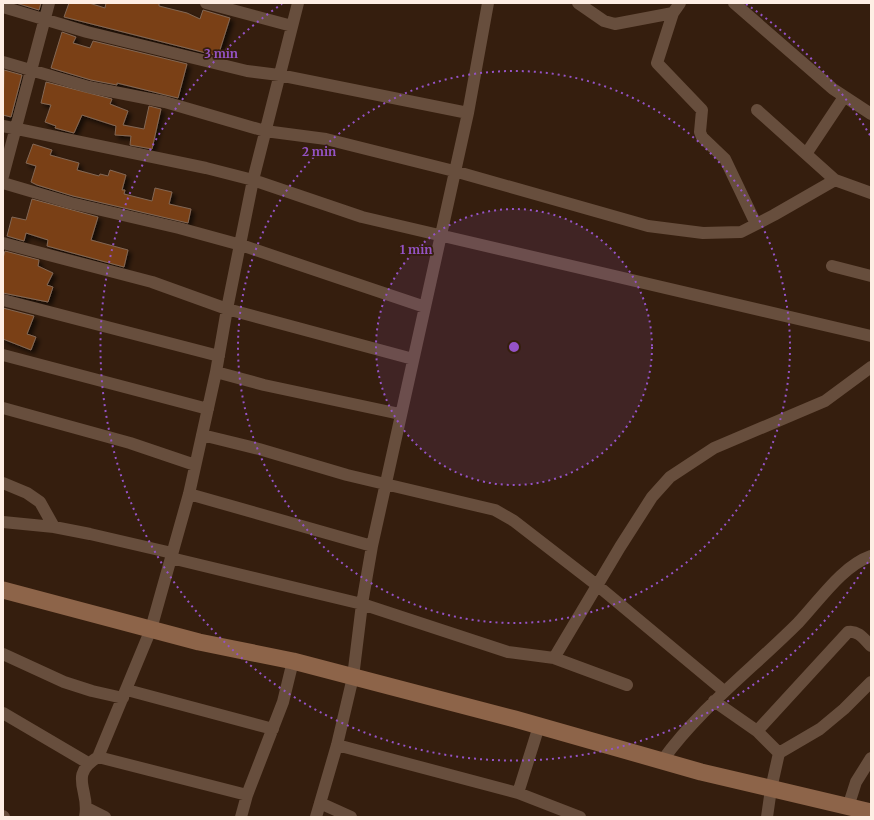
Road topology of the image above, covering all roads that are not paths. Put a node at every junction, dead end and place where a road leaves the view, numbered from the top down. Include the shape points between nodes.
1 (49, 3) edge
2 (206, 3) edge
3 (298, 3) edge
4 (488, 3) edge
5 (578, 3) edge
6 (734, 3) edge
7 (3, 7) edge
8 (677, 8) edge
9 (45, 19) junction
10 (292, 26) junction
11 (3, 62) edge
12 (31, 70) junction
13 (279, 75) junction
14 (844, 97) junction
15 (757, 110) dead end
16 (468, 113) junction
17 (871, 114) edge
18 (9, 128) edge
19 (265, 131) junction
20 (806, 154) junction
21 (454, 171) junction
22 (3, 176) edge
23 (253, 180) junction
24 (835, 180) junction
25 (3, 183) edge
26 (871, 193) edge
27 (756, 224) junction
28 (440, 234) junction
29 (3, 243) edge
30 (241, 245) junction
31 (832, 266) dead end
32 (871, 276) edge
33 (3, 300) edge
34 (425, 307) junction
35 (227, 309) junction
36 (871, 336) edge
37 (3, 355) edge
38 (219, 356) junction
39 (413, 358) junction
40 (871, 367) edge
41 (216, 372) junction
42 (3, 408) edge
43 (208, 409) junction
44 (400, 414) junction
45 (202, 435) junction
46 (195, 465) junction
47 (3, 483) edge
48 (385, 483) junction
49 (189, 494) junction
50 (3, 522) edge
51 (54, 527) junction
52 (372, 546) junction
53 (171, 556) junction
54 (871, 556) edge
55 (598, 586) junction
56 (3, 590) edge
57 (362, 604) junction
58 (151, 629) junction
59 (871, 646) edge
60 (3, 654) edge
61 (554, 658) junction
62 (293, 661) junction
63 (353, 677) junction
64 (871, 682) edge
65 (627, 685) dead end
66 (724, 692) junction
67 (125, 694) junction
68 (714, 701) junction
69 (3, 712) edge
70 (539, 726) junction
71 (273, 729) junction
72 (757, 731) junction
73 (337, 745) junction
74 (779, 753) junction
75 (871, 758) edge
76 (93, 760) junction
77 (662, 761) junction
78 (771, 789) junction
79 (518, 793) junction
80 (247, 795) junction
81 (320, 803) junction
82 (848, 807) junction
83 (86, 812) edge
84 (871, 812) edge
85 (105, 817) edge
86 (241, 817) edge
87 (316, 817) edge
88 (351, 817) edge
89 (580, 817) edge
90 (767, 817) edge

1 - 9 street
2 - 10 street
3 - 10 street
4 - 16 street
5 - 8 street via 604,21 614,24
6 - 14 street
7 - 9 street
8 - 27 street via 657,63 702,110 702,137 725,159
9 - 12 street
9 - 13 street via 87,32 247,71
10 - 13 street
11 - 12 street
12 - 18 street
12 - 19 street via 89,87 165,102
13 - 16 street
13 - 19 street
14 - 17 street
14 - 20 street
15 - 20 street
16 - 21 street
18 - 22 street
18 - 23 street
19 - 21 street via 326,139
19 - 23 street
20 - 24 street
21 - 27 street via 648,226 703,233 741,232
21 - 28 street
23 - 28 street via 362,216
23 - 30 street
24 - 26 street
24 - 27 street
25 - 30 street via 71,203
28 - 34 street
28 - 36 street
29 - 35 street via 152,282
30 - 34 street
30 - 35 street
31 - 32 street
33 - 38 street
34 - 39 street
35 - 38 street
35 - 39 street
37 - 43 street
38 - 41 street
39 - 44 street
40 - 55 street via 825,401 714,448 670,477 652,497
41 - 43 street
41 - 44 street
42 - 46 street via 130,443
43 - 45 street
44 - 48 street
45 - 46 street
45 - 48 street
46 - 49 street
47 - 51 street via 27,493 40,502
48 - 52 street
48 - 55 street via 494,510 514,521
49 - 52 street
49 - 53 street
50 - 51 street
51 - 53 street
52 - 57 street
53 - 57 street
53 - 58 street
54 - 66 street via 856,562 843,574 797,624
55 - 61 street
55 - 66 street
56 - 58 street
57 - 61 street via 508,652
57 - 63 street
58 - 62 street via 199,642
58 - 67 street
59 - 72 street via 858,634 848,632
60 - 67 street via 64,682 92,691
61 - 65 street
62 - 63 street
62 - 71 street
63 - 70 street
63 - 73 street
64 - 74 street via 820,729
66 - 68 street
67 - 71 street
67 - 76 street
68 - 72 street
68 - 77 street via 693,722
69 - 76 street
70 - 77 street
70 - 79 street
71 - 80 street
72 - 74 street
73 - 79 street
73 - 81 street
74 - 78 street
75 - 82 street via 856,782
76 - 80 street
76 - 83 street via 84,768 81,783
77 - 78 street
78 - 82 street
78 - 90 street
79 - 89 street
80 - 86 street
81 - 87 street
81 - 88 street
82 - 84 street
83 - 85 street

